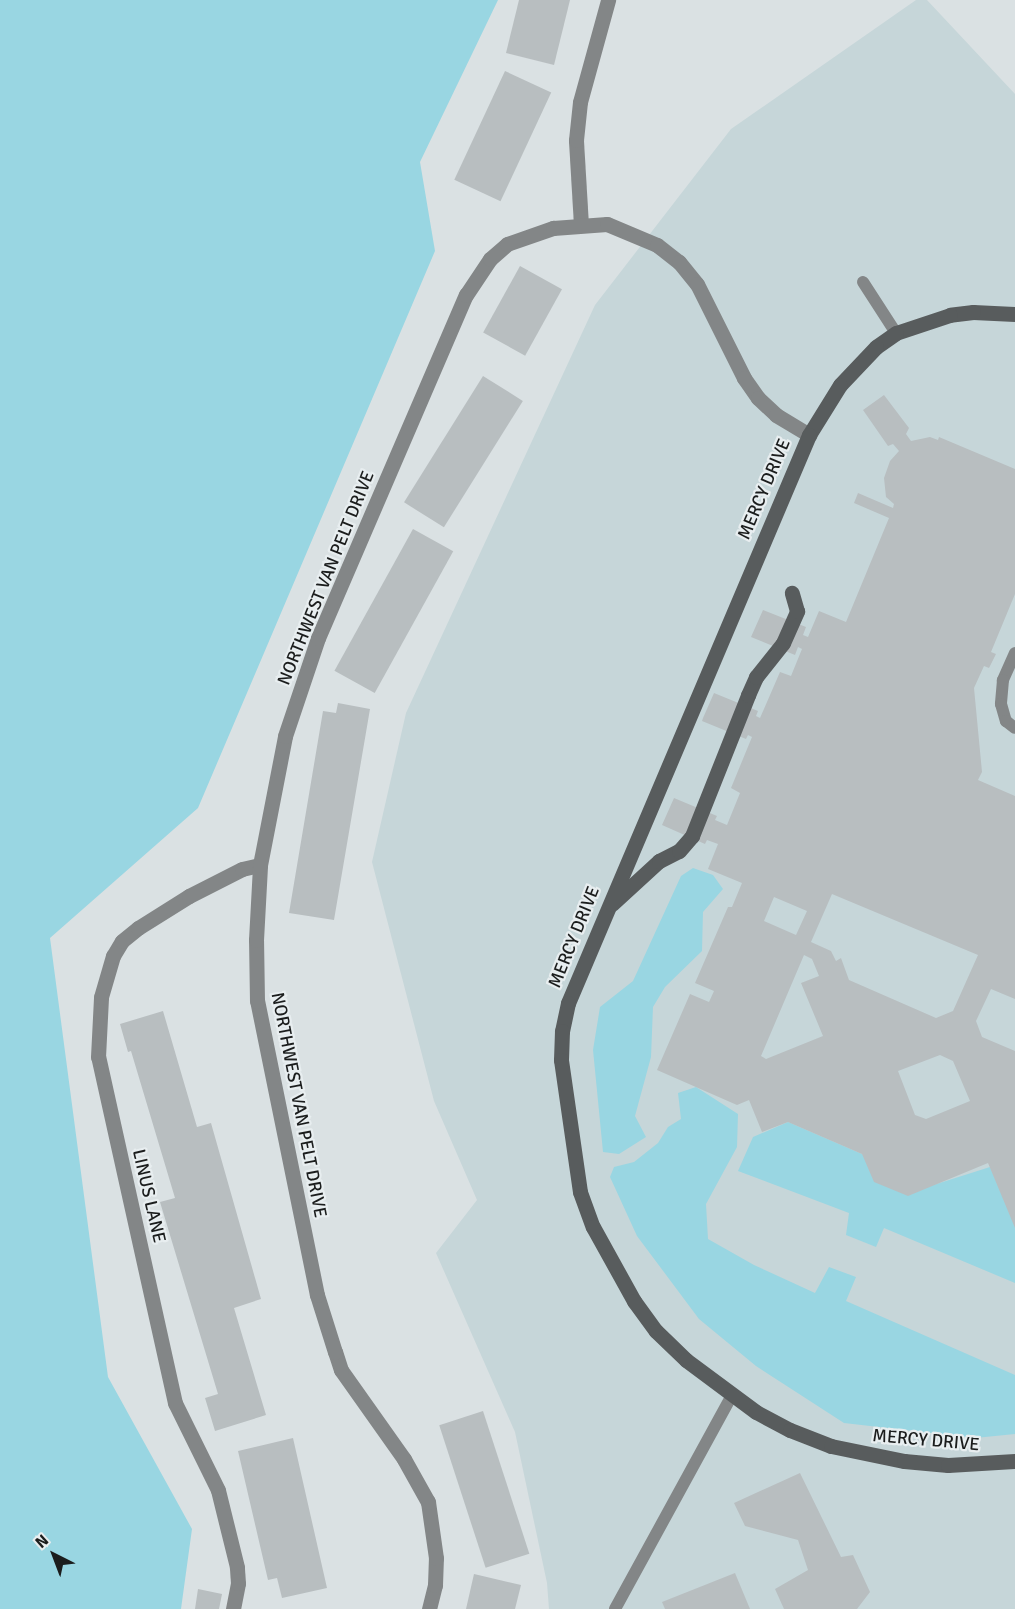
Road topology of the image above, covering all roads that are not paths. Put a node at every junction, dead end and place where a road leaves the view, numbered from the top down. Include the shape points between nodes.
1 (608, 0) edge
2 (582, 225) junction
3 (862, 282) dead end
4 (1015, 314) edge
5 (896, 333) junction
6 (809, 435) junction
7 (792, 593) dead end
8 (1015, 653) edge
9 (1015, 728) edge
10 (260, 865) junction
11 (606, 911) junction
12 (732, 1395) junction
13 (1015, 1461) edge
14 (233, 1609) edge
15 (429, 1609) edge
16 (615, 1609) edge

1 - 2 street via 579,112 576,180
2 - 6 street, NORTHWEST VAN PELT DRIVE via 607,224 630,232 657,245 679,262 697,284 758,398 776,415
2 - 10 street, NORTHWEST VAN PELT DRIVE via 553,228 507,244 490,259 466,295 318,638 285,736
3 - 5 lane
4 - 5 street, MERCY DRIVE via 950,315
5 - 6 street, MERCY DRIVE via 858,364 840,385
6 - 11 street, MERCY DRIVE
7 - 11 street via 796,611 783,644 756,677 692,836 679,851 659,861 627,888
8 - 9 lane via 1003,681 1000,704 1006,721
10 - 14 street, LINUS LANE via 242,869 189,896 122,941 113,956 101,997 98,1057 175,1403 218,1490 237,1567
10 - 15 street, NORTHWEST VAN PELT DRIVE via 257,1001 317,1295 341,1370 411,1469 428,1502 436,1558
11 - 12 street, MERCY DRIVE via 568,1003 562,1031 561,1060 579,1192 593,1227 634,1301 686,1360
12 - 13 street, MERCY DRIVE via 790,1430 869,1456 948,1465
12 - 16 lane

